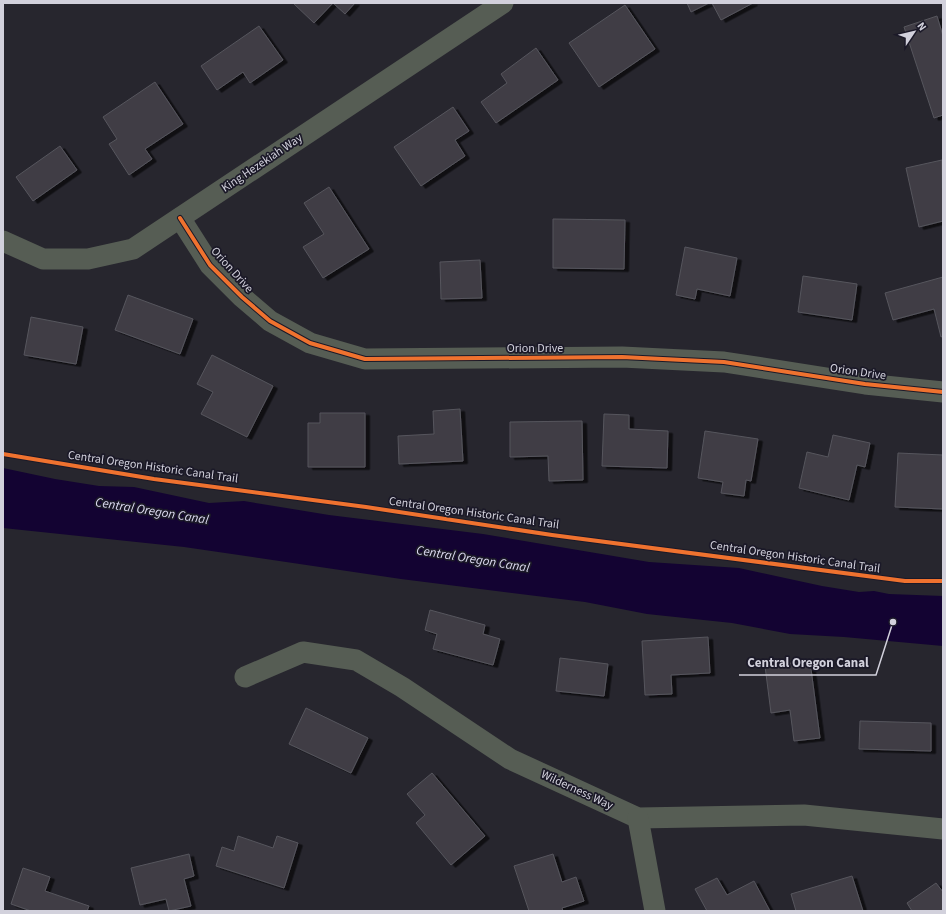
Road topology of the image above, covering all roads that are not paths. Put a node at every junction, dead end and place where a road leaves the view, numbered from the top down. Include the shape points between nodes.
1 (503, 3) edge
2 (180, 218) junction
3 (3, 241) edge
4 (943, 392) edge
5 (245, 677) dead end
6 (638, 818) junction
7 (943, 829) edge
8 (655, 911) edge

1 - 2 street, King Hezekiah Way
2 - 3 street, King Hezekiah Way via 133,249 88,259 43,259
2 - 4 street, Orion Drive via 210,265 242,298 270,321 310,343 365,358 622,357 724,362 865,384
5 - 6 street, Wilderness Way via 302,652 356,660 402,687 510,759
6 - 7 street, Wilderness Way via 804,815
6 - 8 street

